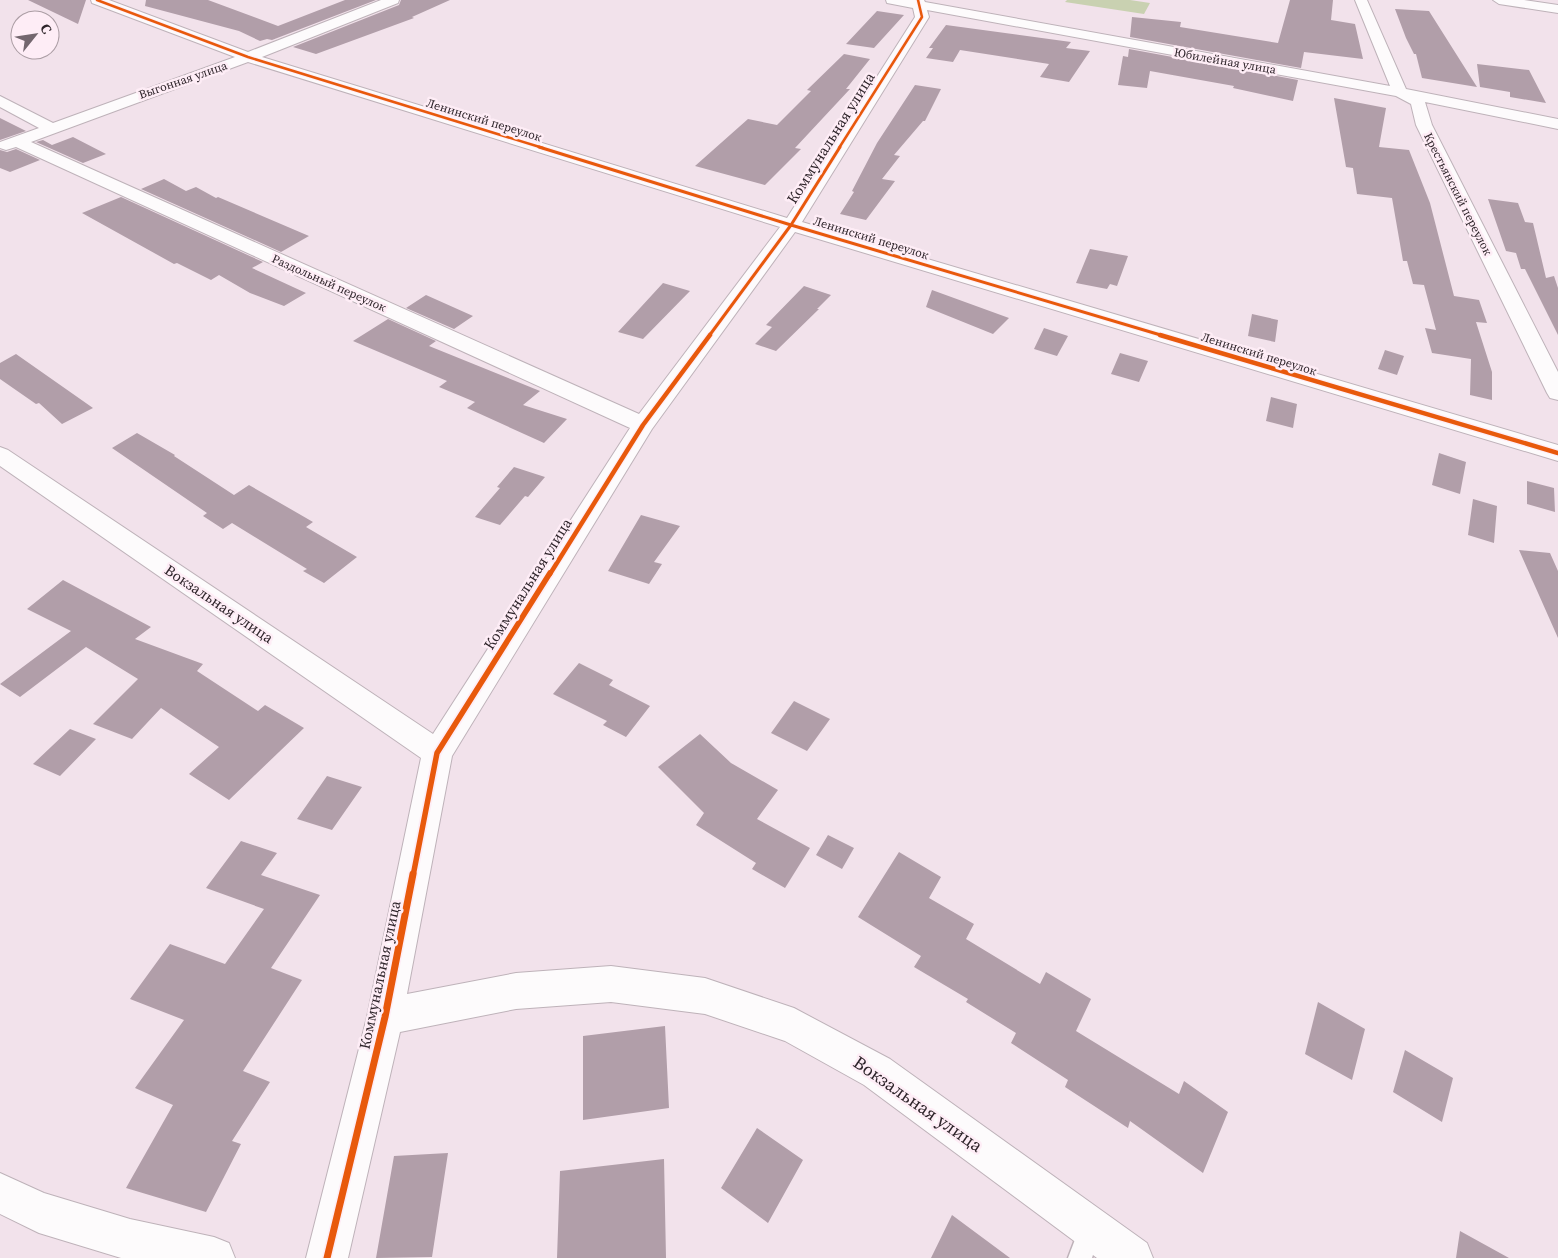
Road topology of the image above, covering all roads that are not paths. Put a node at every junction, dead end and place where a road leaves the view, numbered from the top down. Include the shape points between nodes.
1 (97, 0) edge
2 (393, 0) edge
3 (892, 0) edge
4 (1361, 0) edge
5 (1499, 0) edge
6 (919, 3) edge
7 (1558, 9) edge
8 (248, 57) junction
9 (1400, 92) junction
10 (0, 101) edge
11 (1558, 124) edge
12 (49, 127) junction
13 (8, 144) edge
14 (791, 225) junction
15 (1558, 392) edge
16 (643, 425) junction
17 (1558, 453) edge
18 (0, 454) edge
19 (437, 753) junction
20 (385, 1017) junction
21 (0, 1193) edge
22 (1085, 1243) edge
23 (214, 1258) edge
24 (327, 1258) edge
25 (1132, 1258) edge

1 - 8 street, Ленинский переулок
2 - 8 street, Выгонная улица
3 - 6 street, Юбилейная улица
4 - 9 street
5 - 7 street
6 - 9 street, Юбилейная улица
6 - 14 street, Коммунальная улица via 922,17
8 - 12 street, Выгонная улица
8 - 14 street, Ленинский переулок
9 - 11 street, Юбилейная улица
9 - 15 street, Крестьянский переулок via 1418,102 1424,124
10 - 12 street
12 - 13 street, Выгонная улица
13 - 16 street, Раздольный переулок
14 - 16 street, Коммунальная улица
14 - 17 street, Ленинский переулок
16 - 19 street, Коммунальная улица
18 - 19 street, Вокзальная улица
19 - 20 street, Коммунальная улица
20 - 22 street, Вокзальная улица via 516,991 611,984 705,996 794,1026 877,1072
20 - 24 street, Коммунальная улица
21 - 23 street via 39,1212 130,1240
22 - 25 street, Вокзальная улица

